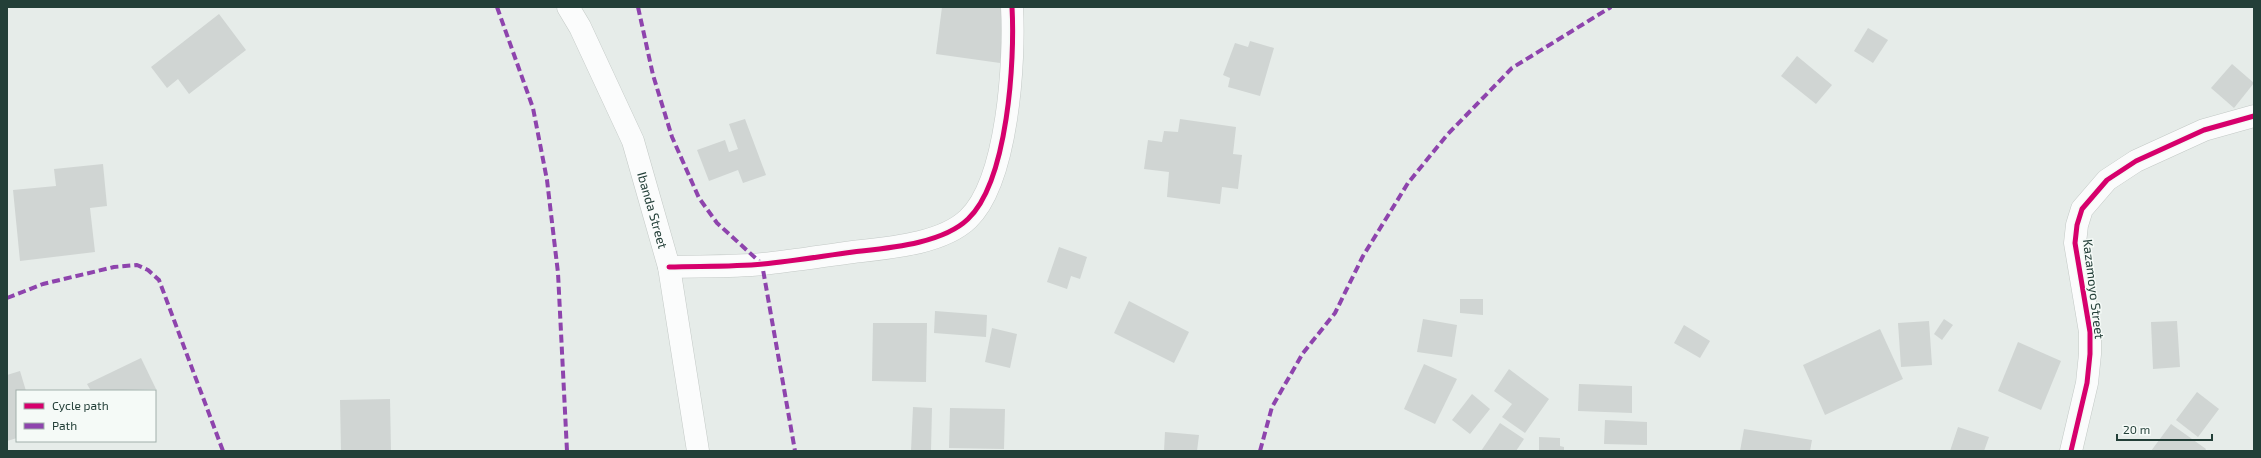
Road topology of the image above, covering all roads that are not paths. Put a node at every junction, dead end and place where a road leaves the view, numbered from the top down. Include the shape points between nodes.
1 (568, 7) edge
2 (1012, 7) edge
3 (2254, 116) edge
4 (669, 267) junction
5 (698, 451) edge
6 (2070, 451) edge

1 - 4 street, Ibanda Street via 633,141
2 - 4 street via 1012,61 1003,141 995,171 985,194 963,224 937,237 872,250 762,264
3 - 6 street, Kazamoyo Street via 2204,130 2136,162 2107,180 2082,209 2075,243 2090,332 2090,354 2087,383
4 - 5 street, Ibanda Street

